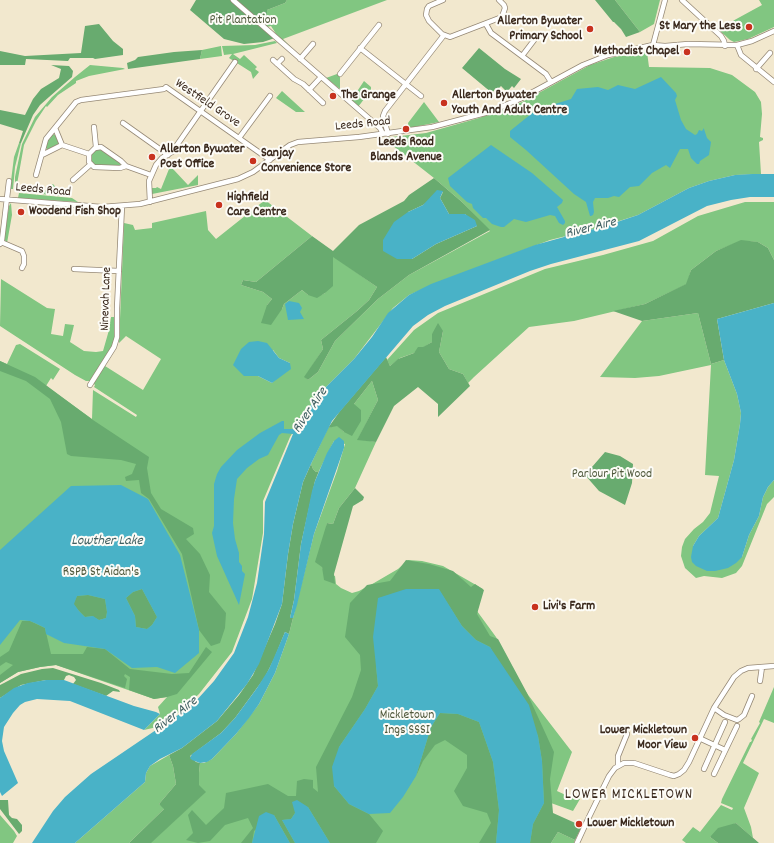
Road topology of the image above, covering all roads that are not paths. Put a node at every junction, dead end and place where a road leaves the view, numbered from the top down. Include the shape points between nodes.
1 (233, 0) edge
2 (443, 0) edge
3 (498, 0) edge
4 (665, 0) edge
5 (682, 0) edge
6 (486, 24) junction
7 (379, 25) dead end
8 (774, 31) edge
9 (444, 34) junction
10 (538, 35) dead end
11 (313, 44) dead end
12 (653, 44) junction
13 (737, 45) junction
14 (725, 46) junction
15 (360, 48) junction
16 (770, 54) dead end
17 (522, 56) junction
18 (300, 58) junction
19 (282, 59) dead end
20 (273, 60) dead end
21 (235, 62) dead end
22 (277, 64) junction
23 (756, 69) junction
24 (340, 74) dead end
25 (321, 77) junction
26 (551, 82) junction
27 (774, 82) edge
28 (406, 84) junction
29 (309, 90) junction
30 (270, 96) dead end
31 (421, 96) dead end
32 (323, 103) dead end
33 (200, 111) junction
34 (123, 123) dead end
35 (55, 128) junction
36 (94, 128) dead end
37 (386, 134) junction
38 (239, 138) junction
39 (62, 145) junction
40 (96, 147) junction
41 (89, 154) junction
42 (42, 155) junction
43 (168, 155) junction
44 (270, 160) junction
45 (91, 164) junction
46 (126, 166) junction
47 (36, 174) dead end
48 (151, 176) junction
49 (9, 180) dead end
50 (73, 180) dead end
51 (0, 199) edge
52 (6, 199) junction
53 (150, 202) junction
54 (122, 206) junction
55 (0, 243) edge
56 (22, 268) dead end
57 (74, 269) dead end
58 (118, 271) junction
59 (90, 385) dead end
60 (774, 666) edge
61 (762, 667) junction
62 (760, 681) dead end
63 (752, 696) dead end
64 (714, 708) junction
65 (725, 722) dead end
66 (737, 726) dead end
67 (627, 734) dead end
68 (699, 738) junction
69 (715, 745) junction
70 (725, 750) junction
71 (618, 766) junction
72 (704, 770) dead end
73 (714, 774) dead end
74 (577, 843) edge

1 - 18 street
2 - 9 street via 429,6 426,15
3 - 6 street via 504,5 504,15
4 - 12 street
5 - 14 street via 724,40
6 - 9 street via 453,36
6 - 17 street via 491,33
7 - 15 street
8 - 13 street, Leeds Road
9 - 28 street
10 - 17 street
11 - 18 street
12 - 14 street, Leeds Road
12 - 26 street, Leeds Road via 583,64
13 - 14 street, Leeds Road
13 - 23 street via 741,55
15 - 24 street
15 - 28 street
16 - 23 street
17 - 26 street via 546,74
18 - 25 street
19 - 22 street
20 - 22 street
21 - 33 street
22 - 29 street
23 - 27 street
25 - 29 street
25 - 37 street
26 - 37 street, Leeds Road via 515,102 489,112 432,127
28 - 31 street
28 - 37 street via 383,116
29 - 32 street
30 - 38 street
33 - 35 street, Westfield Grove via 166,87 81,100 76,102
33 - 38 street, Westfield Grove
33 - 43 street
34 - 43 street
35 - 39 street
35 - 42 street, Westfield Grove via 46,139
36 - 40 street
37 - 44 street, Leeds Road via 298,142
38 - 44 street, Westfield Grove
39 - 41 street
39 - 42 street
40 - 41 street
40 - 46 street via 104,148
41 - 45 street
42 - 47 street, Westfield Grove
43 - 48 street via 158,162
44 - 53 street, Leeds Road via 238,179
45 - 46 street via 97,168
45 - 50 street
46 - 48 street
48 - 53 street via 148,187
49 - 52 street
51 - 52 street, Leeds Road
52 - 54 street, Leeds Road
52 - 55 street
53 - 54 street, Leeds Road
54 - 58 street, Ninevah Lane
55 - 56 street via 22,251
57 - 58 street
58 - 59 street, Ninevah Lane via 116,342
60 - 61 street
61 - 62 street
61 - 64 street via 748,668 738,673
63 - 64 street via 740,720 721,714
64 - 68 street
65 - 69 street
66 - 70 street
67 - 71 street via 618,756
68 - 69 street
68 - 71 street via 686,768 676,775 634,763
69 - 70 street
69 - 72 street
70 - 73 street
71 - 74 street via 609,776

